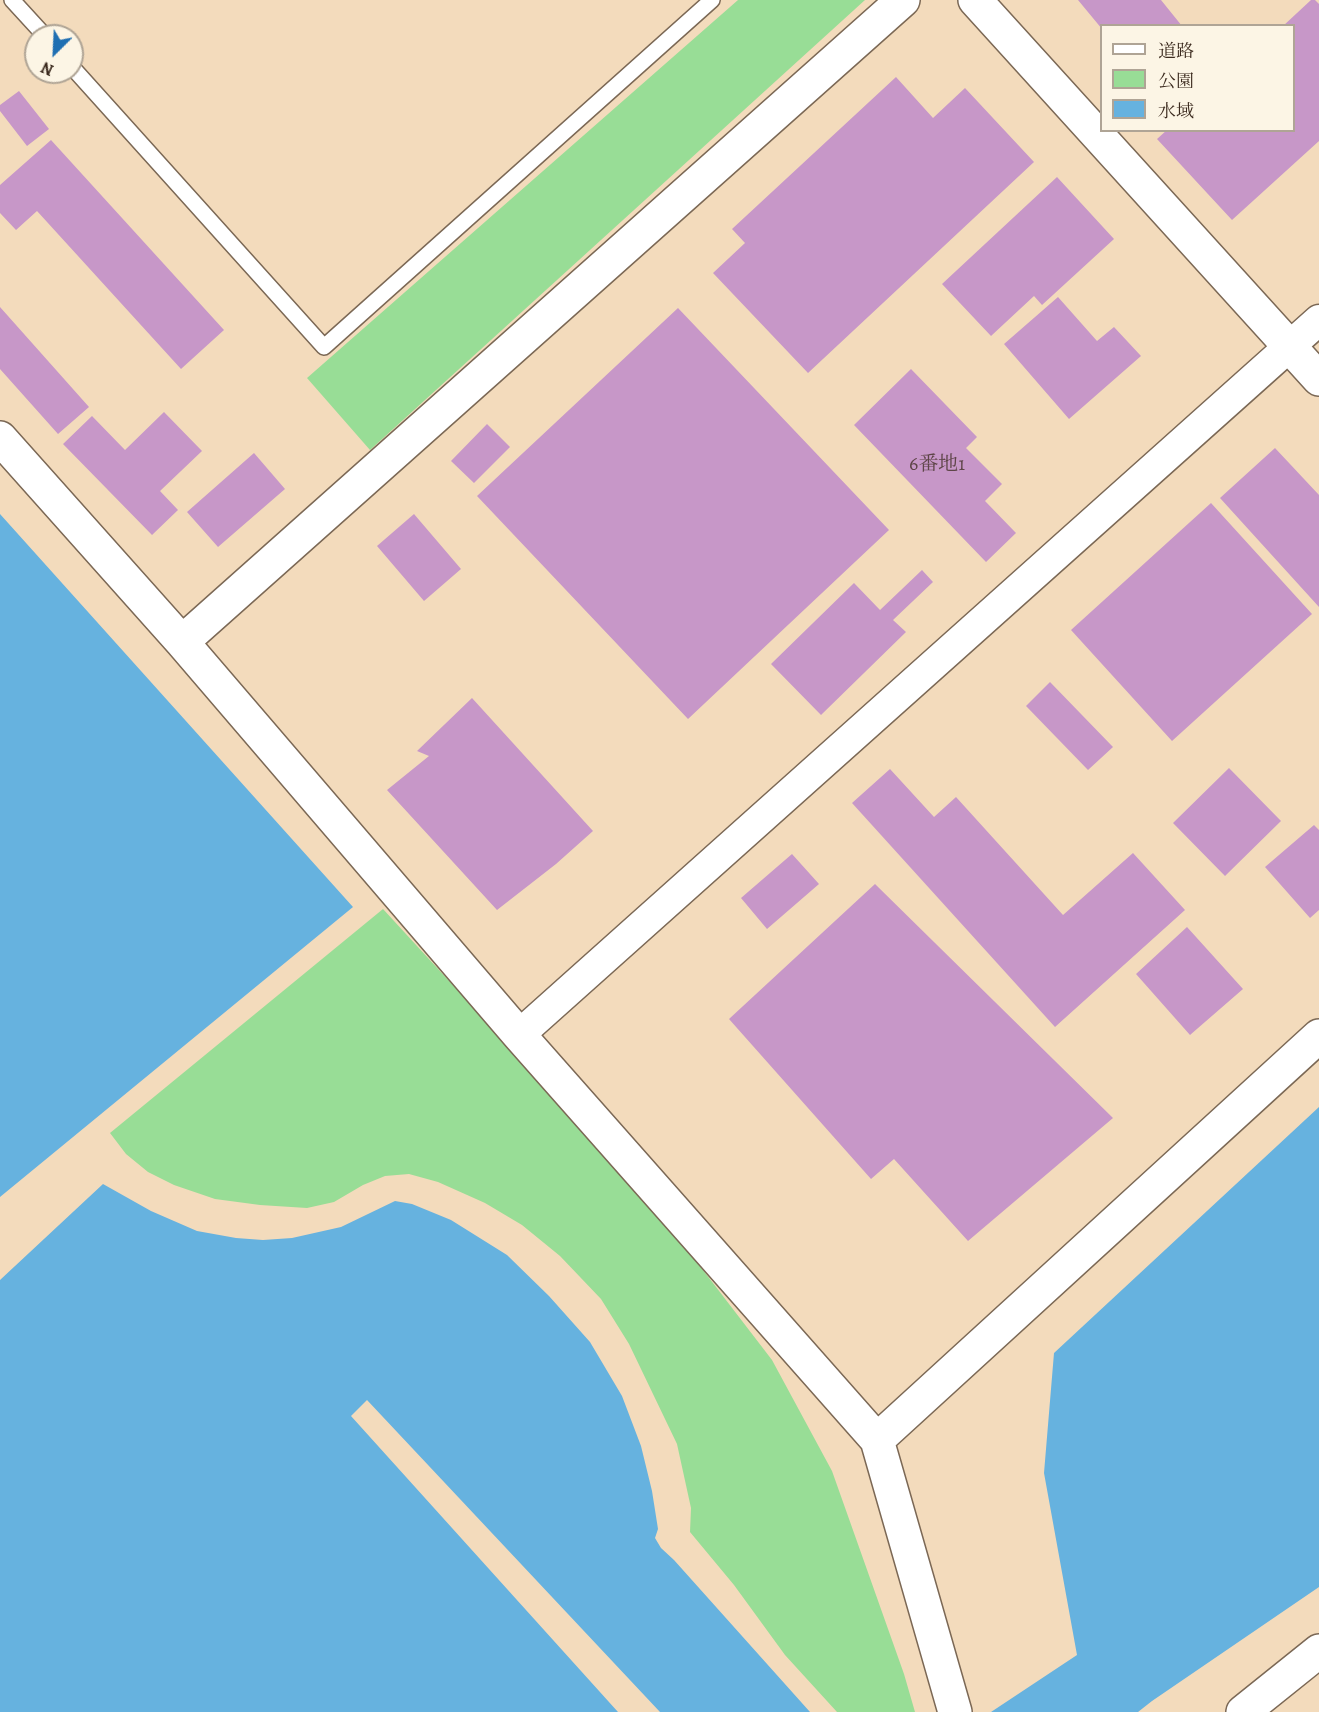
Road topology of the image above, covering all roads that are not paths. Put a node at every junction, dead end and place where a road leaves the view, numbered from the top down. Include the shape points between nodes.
1 (12, 0) edge
2 (712, 0) edge
3 (903, 0) edge
4 (975, 0) edge
5 (34, 24) edge
6 (84, 80) edge
7 (1319, 320) edge
8 (1289, 347) junction
9 (1319, 380) edge
10 (0, 438) edge
11 (182, 642) junction
12 (519, 1035) junction
13 (1319, 1036) edge
14 (876, 1440) junction
15 (1319, 1651) edge
16 (955, 1712) edge
17 (1244, 1712) edge

1 - 5 lane
2 - 6 lane via 324,348
3 - 11 street
4 - 8 street
7 - 8 street
8 - 9 street
8 - 12 street
10 - 11 street
11 - 12 street
12 - 14 street
13 - 14 street
14 - 16 street
15 - 17 street

